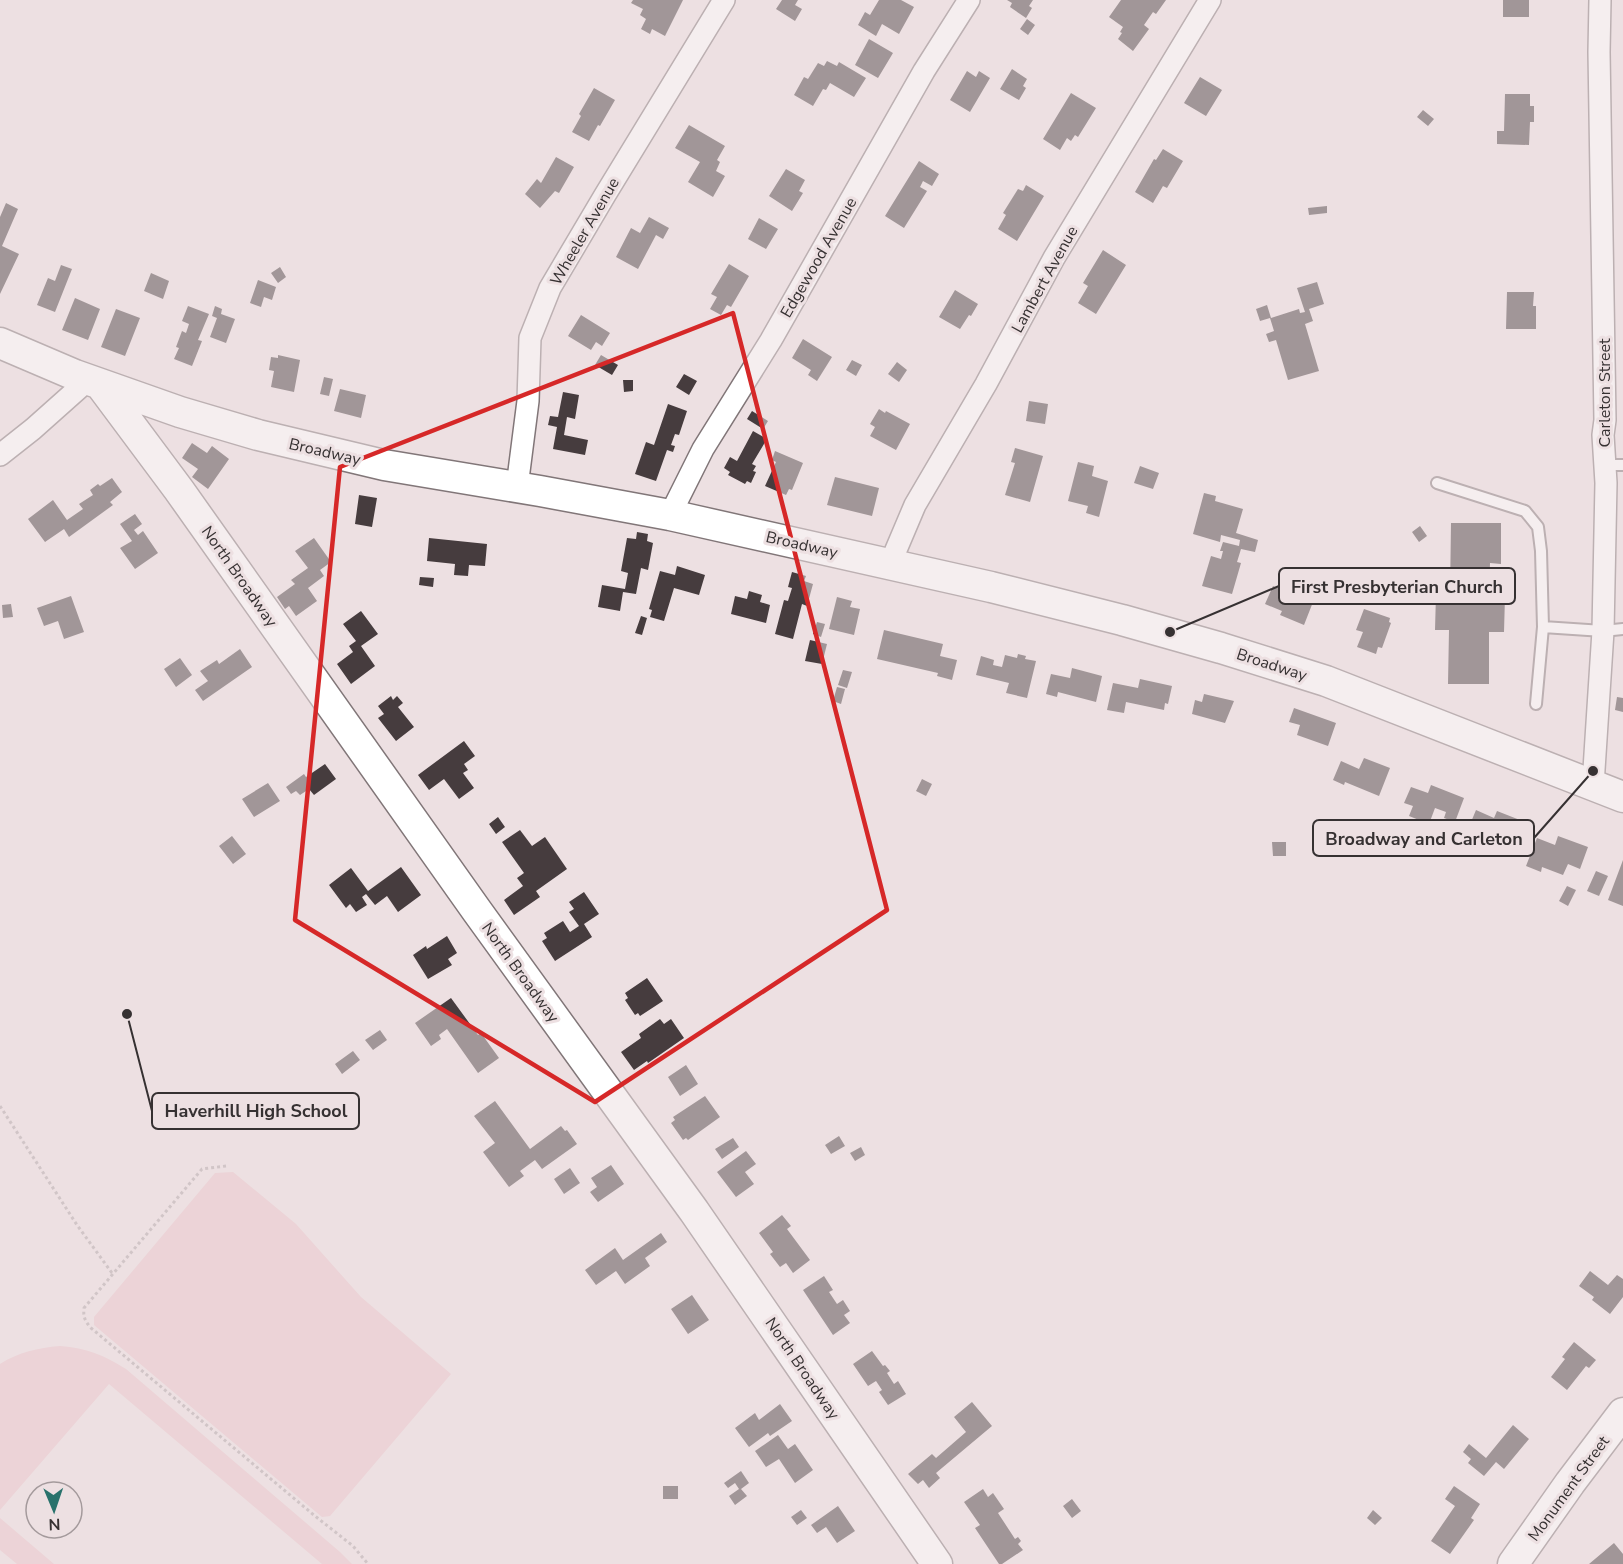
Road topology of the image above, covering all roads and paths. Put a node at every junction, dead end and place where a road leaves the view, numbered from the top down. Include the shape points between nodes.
1 (724, 0) edge
2 (969, 0) edge
3 (1210, 0) edge
4 (1600, 0) edge
5 (0, 343) edge
6 (94, 382) junction
7 (0, 455) edge
8 (1614, 465) edge
9 (1437, 483) dead end
10 (518, 487) junction
11 (670, 515) junction
12 (890, 564) junction
13 (1543, 627) junction
14 (1613, 630) edge
15 (1536, 704) dead end
16 (1593, 785) junction
17 (1623, 791) edge
18 (1623, 797) edge
19 (0, 1106) edge
20 (226, 1166) dead end
21 (112, 1273) junction
22 (1623, 1413) edge
23 (368, 1564) edge
24 (937, 1564) edge
25 (1513, 1564) edge

1 - 10 street, Wheeler Avenue via 550,288 530,338 528,401
2 - 11 street, Edgewood Avenue via 924,70 771,340 703,449
3 - 12 street, Lambert Avenue via 1054,258 915,504
4 - 8 street, Carleton Street via 1603,435
5 - 6 main road, Broadway
6 - 7 street
6 - 10 main road, Broadway via 258,435 384,465
6 - 24 main road, North Broadway via 179,490 687,1202
8 - 14 street, Carleton Street via 1606,483
9 - 13 lane via 1525,511 1538,527
10 - 11 main road, Broadway
11 - 12 main road, Broadway
12 - 16 main road, Broadway via 1122,620 1326,681
13 - 14 lane
13 - 15 lane
14 - 16 street, Carleton Street
16 - 17 main road, Broadway
16 - 18 main road, Broadway
19 - 21 path
20 - 21 path via 202,1169
21 - 23 path via 84,1308 85,1321 91,1328 353,1546
22 - 25 main road, Monument Street

